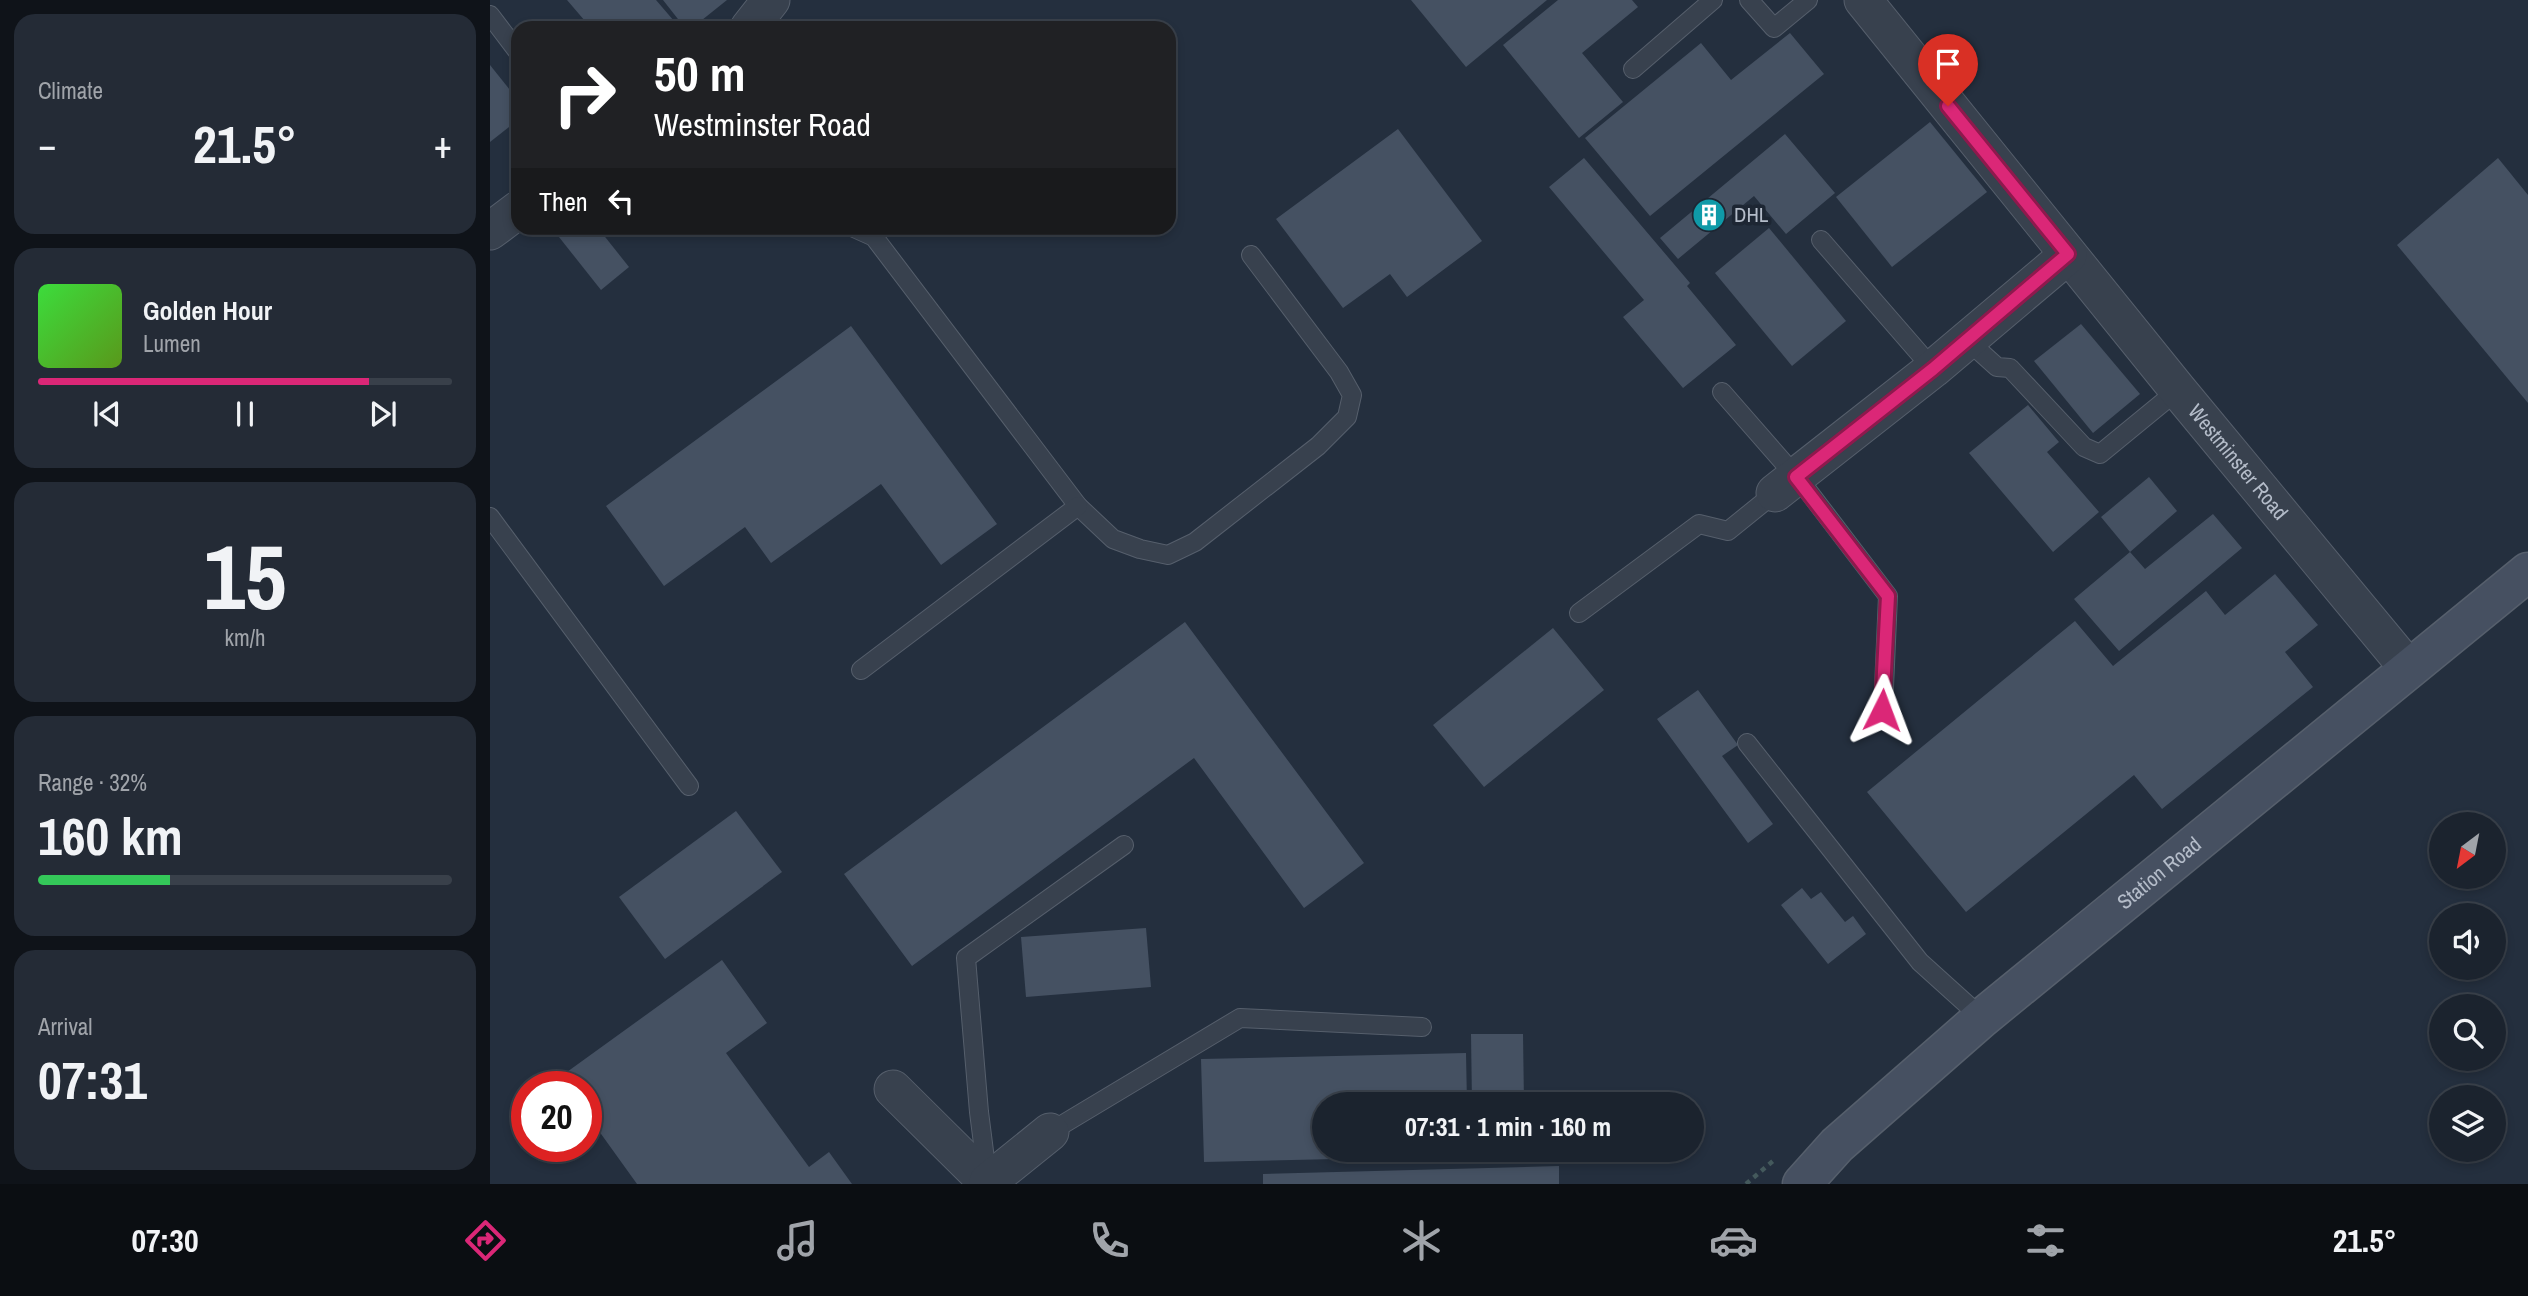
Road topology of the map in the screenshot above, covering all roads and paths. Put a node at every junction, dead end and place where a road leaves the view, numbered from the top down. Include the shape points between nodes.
1 (771, 0) edge
2 (1713, 0) edge
3 (1749, 0) edge
4 (1808, 0) edge
5 (1863, 0) edge
6 (490, 15) edge
7 (754, 21) edge
8 (511, 43) edge
9 (1633, 69) dead end
10 (511, 214) edge
11 (490, 231) edge
12 (870, 235) edge
13 (1821, 240) dead end
14 (2068, 254) junction
15 (1251, 255) dead end
16 (1967, 340) junction
17 (1933, 369) junction
18 (2178, 390) junction
19 (1722, 391) dead end
20 (1785, 485) junction
21 (1078, 506) junction
22 (490, 517) edge
23 (2528, 572) edge
24 (1579, 613) dead end
25 (2409, 669) junction
26 (861, 670) dead end
27 (1882, 710) dead end
28 (1747, 743) dead end
29 (689, 786) dead end
30 (1124, 845) dead end
31 (1982, 1018) junction
32 (1422, 1027) dead end
33 (893, 1090) dead end
34 (1050, 1132) joint
35 (988, 1183) edge
36 (1802, 1184) edge

1 - 7 street
2 - 9 lane
3 - 4 lane via 1773,28
5 - 14 street, Westminster Road
6 - 8 lane
10 - 11 street
12 - 21 lane
13 - 17 lane
14 - 16 street
14 - 18 street, Westminster Road
15 - 21 lane via 1352,394 1346,417 1318,446 1195,542 1168,555 1113,539
16 - 17 street
16 - 18 lane via 1997,367 2010,368 2084,447 2100,454
17 - 20 street
18 - 25 street, Westminster Road
19 - 20 lane
20 - 24 lane via 1728,531 1699,524
20 - 27 lane via 1888,596
21 - 26 lane
22 - 29 lane
23 - 25 street, Station Road
25 - 31 street, Station Road
28 - 31 lane via 1920,962
30 - 35 lane via 966,958
31 - 36 street, Station Road via 1837,1145
32 - 34 lane via 1240,1018
33 - 35 street
34 - 35 street

